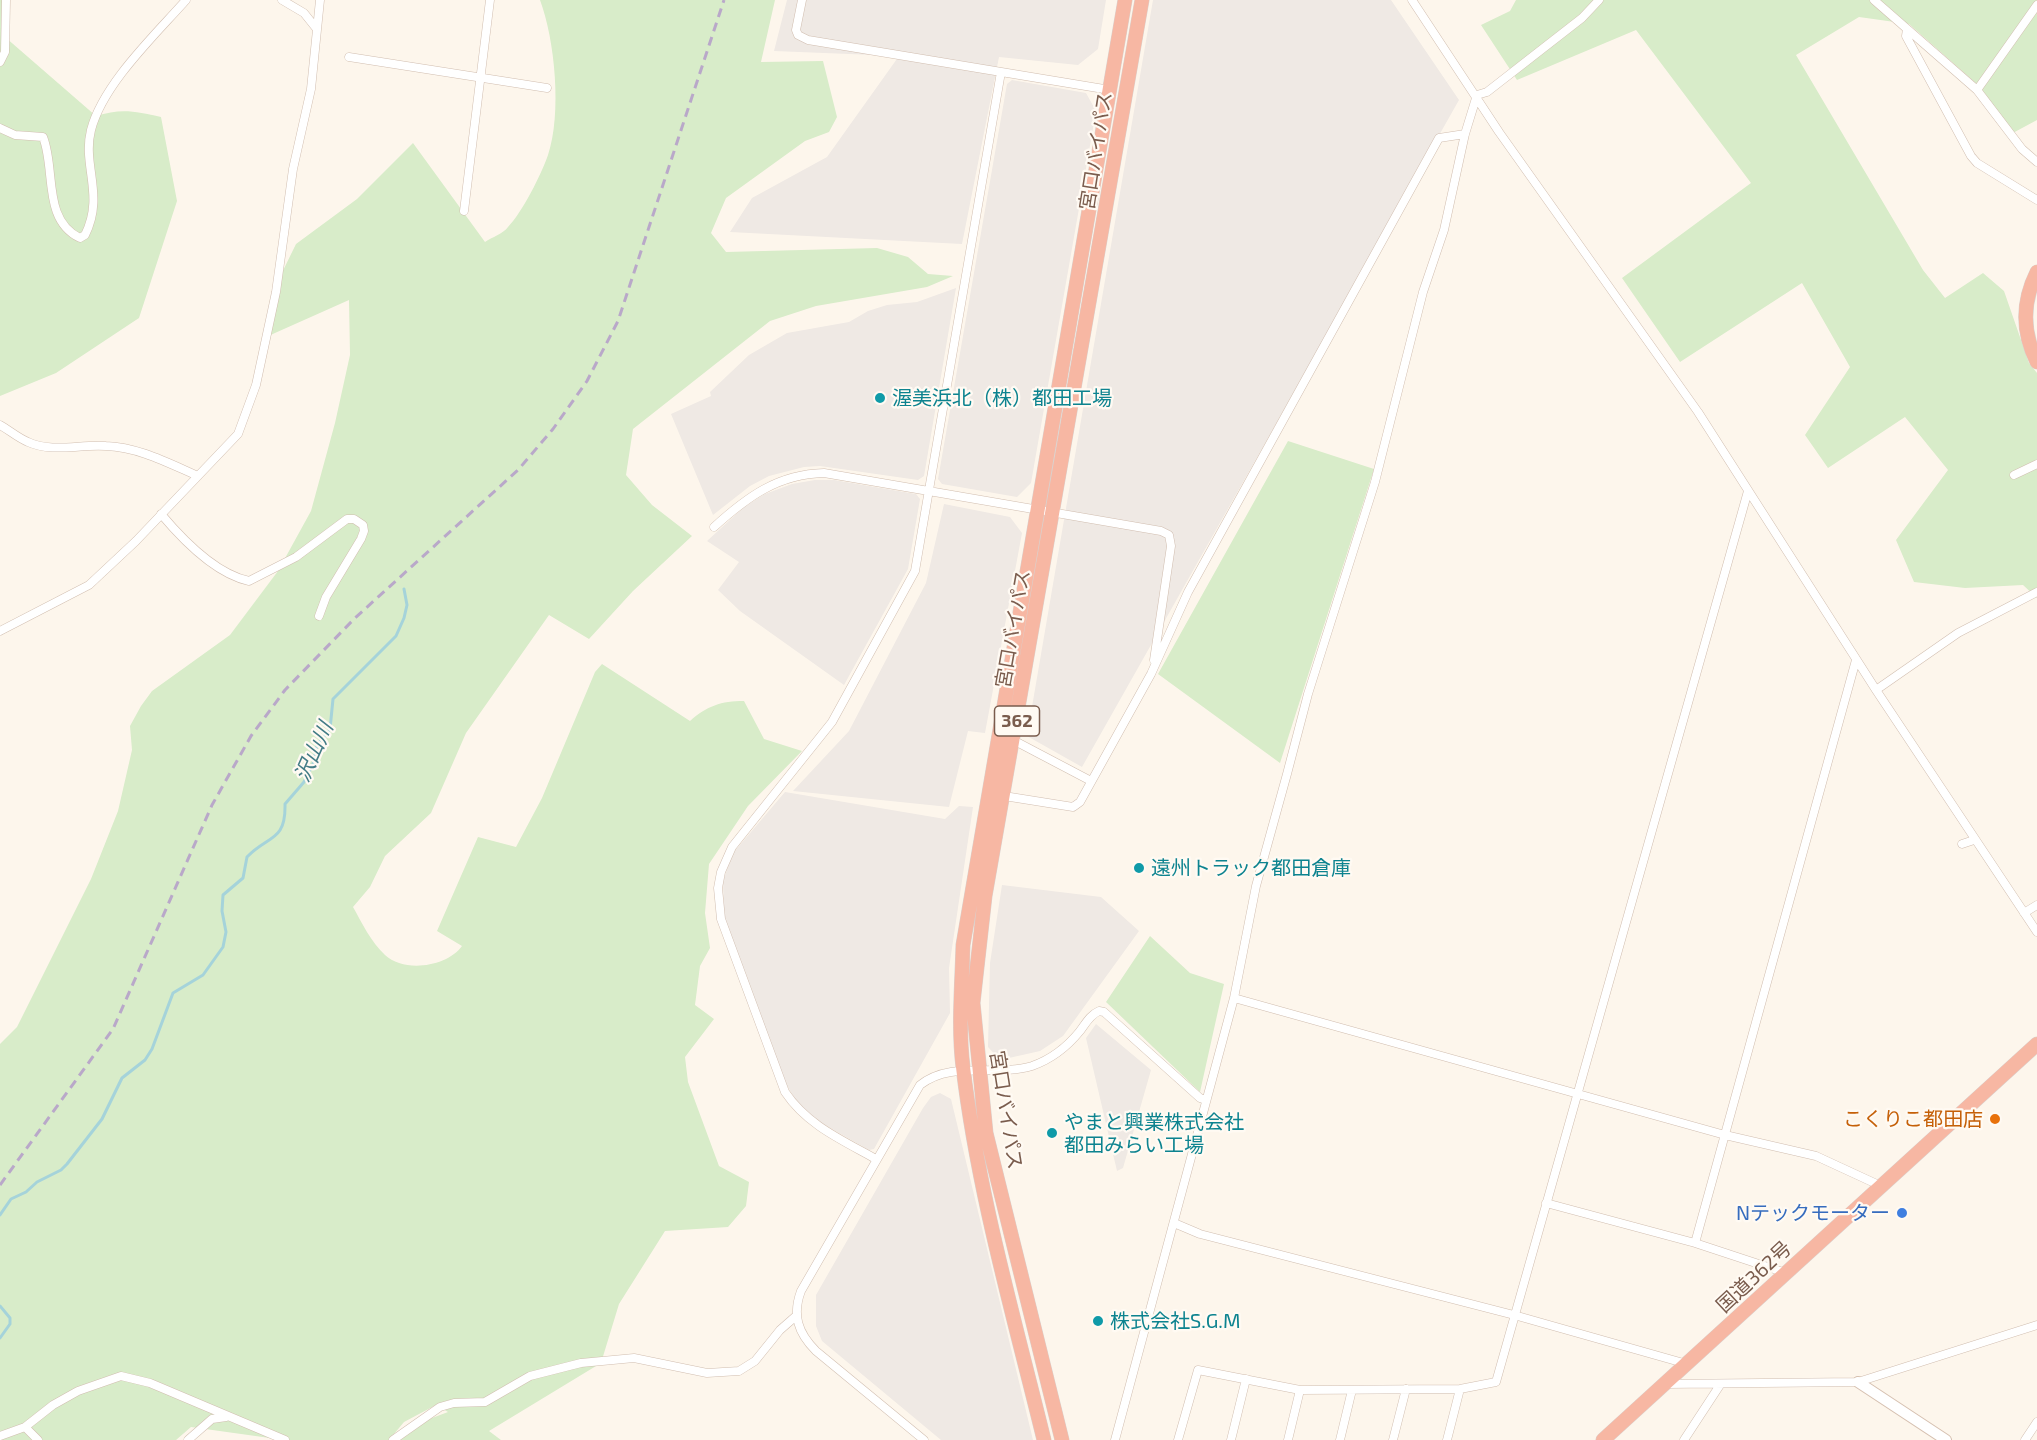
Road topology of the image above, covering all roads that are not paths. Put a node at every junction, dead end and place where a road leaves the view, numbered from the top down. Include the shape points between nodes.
1 (6, 0) edge
2 (186, 0) edge
3 (282, 0) edge
4 (321, 0) edge
5 (490, 0) edge
6 (802, 0) edge
7 (1125, 0) edge
8 (1142, 0) edge
9 (1412, 0) edge
10 (1599, 0) edge
11 (1874, 0) edge
12 (2037, 5) edge
13 (316, 28) junction
14 (1907, 29) junction
15 (349, 57) dead end
16 (0, 62) edge
17 (1001, 72) junction
18 (480, 78) junction
19 (547, 88) dead end
20 (1110, 90) junction
21 (1977, 90) junction
22 (1477, 95) junction
23 (0, 128) edge
24 (1465, 134) junction
25 (2037, 162) edge
26 (2037, 200) edge
27 (464, 211) dead end
28 (2037, 272) edge
29 (2037, 362) edge
30 (0, 425) edge
31 (2037, 465) edge
32 (2014, 475) dead end
33 (198, 476) junction
34 (929, 489) junction
35 (1748, 491) junction
36 (1037, 509) junction
37 (1053, 512) junction
38 (161, 514) junction
39 (714, 527) dead end
40 (2037, 592) edge
41 (320, 616) dead end
42 (0, 631) edge
43 (1856, 660) junction
44 (1153, 670) junction
45 (1876, 690) junction
46 (1013, 740) junction
47 (1091, 781) junction
48 (1004, 796) junction
49 (1974, 840) junction
50 (1962, 844) dead end
51 (2037, 905) edge
52 (2025, 913) junction
53 (2037, 932) edge
54 (1234, 998) junction
55 (2037, 1044) edge
56 (978, 1070) junction
57 (963, 1071) junction
58 (1579, 1094) junction
59 (1206, 1100) junction
60 (1725, 1135) junction
61 (876, 1159) junction
62 (1881, 1186) junction
63 (1546, 1203) junction
64 (1174, 1223) junction
65 (1695, 1243) junction
66 (1786, 1273) junction
67 (796, 1316) junction
68 (1514, 1316) junction
69 (2037, 1325) edge
70 (1688, 1364) junction
71 (1246, 1379) junction
72 (1858, 1382) junction
73 (1664, 1384) junction
74 (1720, 1385) junction
75 (1406, 1389) junction
76 (1460, 1389) junction
77 (1300, 1390) junction
78 (1352, 1390) junction
79 (228, 1417) junction
80 (2037, 1422) edge
81 (25, 1427) junction
82 (0, 1436) edge
83 (38, 1440) edge
84 (188, 1440) edge
85 (285, 1440) edge
86 (393, 1440) edge
87 (924, 1440) edge
88 (1044, 1440) edge
89 (1062, 1440) edge
90 (1115, 1440) edge
91 (1178, 1440) edge
92 (1231, 1440) edge
93 (1287, 1440) edge
94 (1340, 1440) edge
95 (1393, 1440) edge
96 (1447, 1440) edge
97 (1603, 1440) edge
98 (1684, 1440) edge
99 (1946, 1440) edge
100 (2025, 1440) edge

1 - 16 street via 4,52
2 - 23 street via 129,65 97,117 90,147 96,196 81,238 53,204 43,137 15,135
3 - 13 street via 304,13
4 - 13 street
5 - 18 street
6 - 17 street via 796,30 808,40
7 - 20 highway, 宮口バイパス / 362
8 - 37 highway, 宮口バイパス / 362
9 - 22 street
10 - 22 street via 1552,42 1487,92
11 - 14 street
12 - 21 street
13 - 33 street via 311,89 298,139 276,292 256,386 238,434
14 - 21 street
14 - 26 street via 1906,36 1971,156
15 - 18 street
17 - 20 street
17 - 34 street
18 - 19 street
18 - 27 street
20 - 36 highway, 宮口バイパス / 362
21 - 25 street via 2022,149
22 - 24 street
22 - 35 street via 1499,132 1698,412
24 - 44 street via 1439,138 1188,592
24 - 54 street via 1444,230 1423,292 1375,482 1308,694 1256,886
28 - 29 highway via 2029,287 2024,314 2028,344
30 - 33 street via 27,442 46,447 104,445 126,449
31 - 32 street
33 - 38 street
34 - 36 street
34 - 39 street via 836,474 800,475 749,496
34 - 61 street via 915,571 832,722 732,847 718,888 721,919 785,1092 817,1126
35 - 43 street
35 - 58 street
36 - 37 street
36 - 57 highway, 宮口バイパス / 362 via 963,945
37 - 44 street via 1169,535 1171,546
37 - 46 highway, 宮口バイパス / 362
38 - 41 street via 214,563 249,581 296,557 347,519 354,519 363,525 364,531 326,597
38 - 42 street via 88,585
40 - 45 street via 1958,633
43 - 45 street
43 - 60 street
44 - 47 street
45 - 49 street
46 - 47 street
46 - 48 highway, 宮口バイパス / 362
47 - 48 street via 1073,807
48 - 56 highway, 宮口バイパス / 362 via 983,904 974,992
49 - 50 street
49 - 52 street
51 - 52 street
52 - 53 street
54 - 58 street
54 - 59 street
55 - 62 highway, 国道362号
56 - 57 street
56 - 59 street via 1023,1068 1046,1060 1065,1048 1092,1014 1099,1011
56 - 89 highway, 宮口バイパス / 362 via 986,1132
57 - 61 street via 933,1077 920,1085
57 - 88 highway, 宮口バイパス / 362 via 978,1165
58 - 60 street
58 - 63 street
59 - 64 street
60 - 62 street via 1816,1156
60 - 65 street
61 - 67 street via 801,1291
62 - 66 highway, 国道362号
63 - 65 street
63 - 68 street
64 - 68 street via 1200,1234
64 - 90 street
65 - 66 street
66 - 70 highway, 国道362号
67 - 86 street via 755,1361 739,1371 708,1373 634,1358 581,1363 530,1376 485,1402 454,1402 440,1407
67 - 87 street via 802,1335 816,1351
68 - 70 street
68 - 76 street via 1496,1382
69 - 72 street
70 - 73 highway, 国道362号
71 - 77 street
71 - 91 street via 1198,1370
71 - 92 street
72 - 74 street
72 - 99 street
73 - 74 street
73 - 97 highway, 国道362号
74 - 98 street
75 - 76 street
75 - 78 street
75 - 95 street
76 - 96 street
77 - 78 street
77 - 93 street
78 - 94 street
79 - 81 street via 150,1383 121,1376 78,1391
79 - 84 street via 212,1419
79 - 85 street
80 - 100 street
81 - 82 street
81 - 83 street

